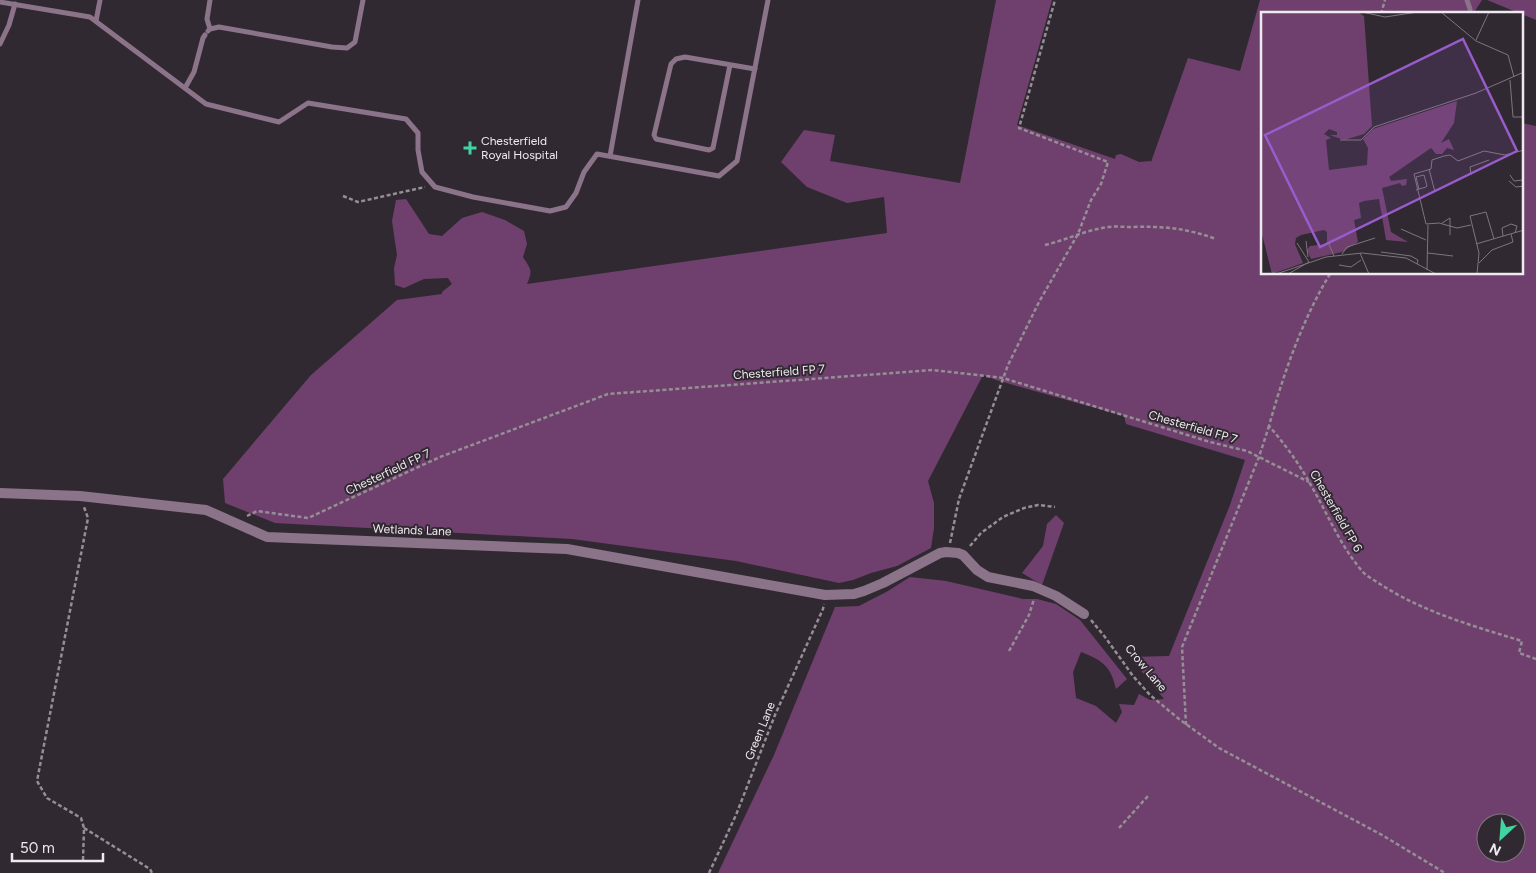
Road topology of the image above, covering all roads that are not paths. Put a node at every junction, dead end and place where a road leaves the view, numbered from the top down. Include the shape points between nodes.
1 (100, 0) edge
2 (210, 0) edge
3 (363, 0) edge
4 (638, 0) edge
5 (768, 0) edge
6 (1467, 0) edge
7 (0, 2) edge
8 (15, 4) junction
9 (1470, 9) dead end
10 (96, 21) junction
11 (208, 32) junction
12 (0, 44) edge
13 (730, 65) junction
14 (755, 69) junction
15 (185, 88) junction
16 (610, 156) junction
17 (0, 493) edge
18 (1084, 614) road end

1 - 10 lane
2 - 11 lane
3 - 11 lane via 355,42 347,48 219,27
4 - 16 lane
5 - 14 lane
6 - 9 lane
7 - 8 lane
8 - 10 lane via 90,16
8 - 12 lane
10 - 15 lane
11 - 15 lane via 202,38 194,72
13 - 13 lane via 685,57 670,64 654,135 656,139 709,150 714,148
13 - 14 lane
14 - 16 lane via 738,161 718,176
15 - 16 lane via 206,104 279,122 308,103 406,119 418,133 422,172 435,187 550,211 566,207 597,154
17 - 18 street, Wetlands Lane via 80,496 206,510 267,536 567,549 824,595 864,591 940,553 949,552 963,555 988,577 1028,584

